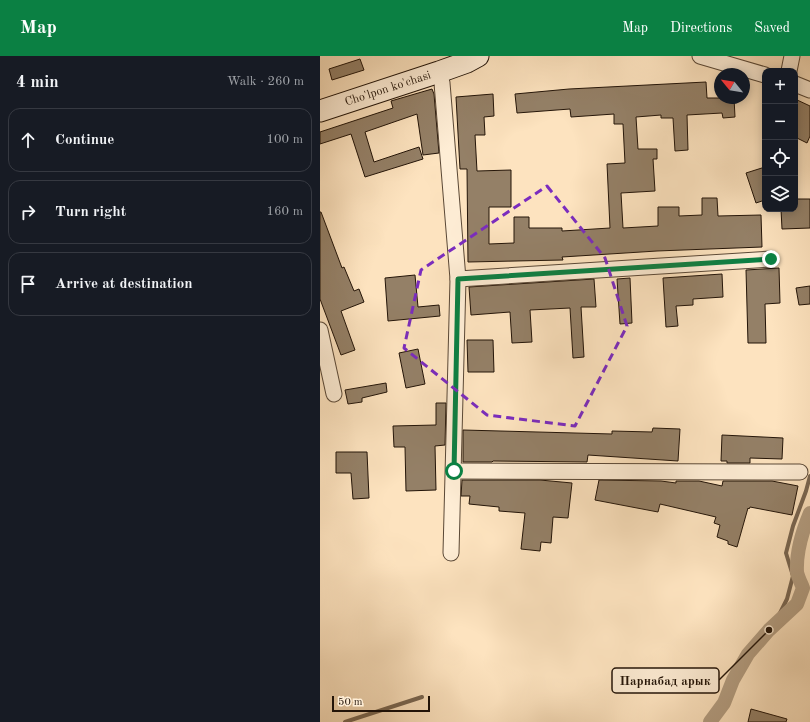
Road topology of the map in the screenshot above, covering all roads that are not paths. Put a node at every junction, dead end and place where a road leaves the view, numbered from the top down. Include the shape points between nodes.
1 (478, 56) edge
2 (700, 56) edge
3 (792, 56) edge
4 (790, 68) edge
5 (439, 72) junction
6 (762, 74) edge
7 (798, 85) edge
8 (810, 90) edge
9 (320, 111) edge
10 (771, 259) dead end
11 (458, 279) junction
12 (320, 330) edge
13 (334, 394) dead end
14 (454, 471) junction
15 (800, 472) dead end
16 (451, 552) dead end

1 - 5 main road, Cho'lpon ko'chasi
2 - 6 street
3 - 4 street
5 - 9 main road, Cho'lpon ko'chasi
5 - 11 street
7 - 8 street
10 - 11 street
11 - 14 street
12 - 13 street
14 - 15 street
14 - 16 street

